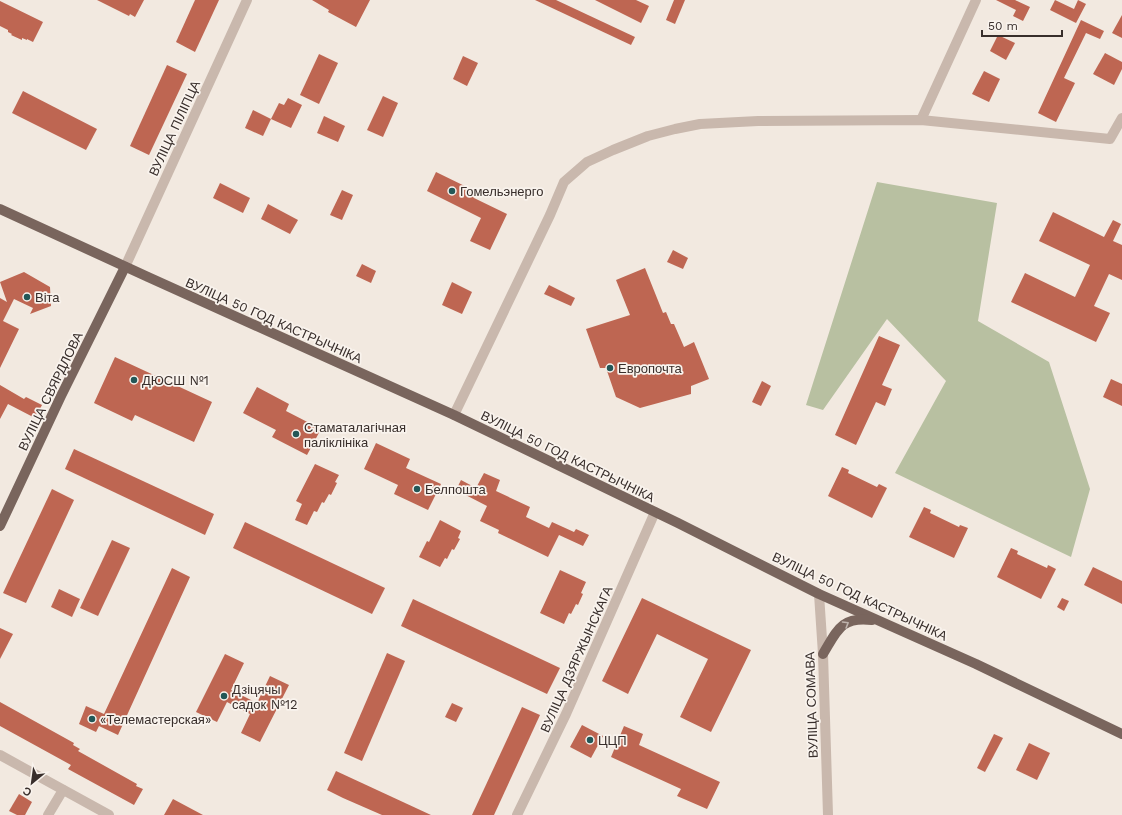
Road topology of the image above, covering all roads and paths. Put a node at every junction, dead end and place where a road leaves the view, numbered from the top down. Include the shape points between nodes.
1 (247, 0) edge
2 (976, 0) edge
3 (1122, 118) edge
4 (921, 120) junction
5 (0, 209) edge
6 (125, 267) junction
7 (454, 415) junction
8 (655, 512) junction
9 (0, 526) edge
10 (819, 594) junction
11 (888, 624) junction
12 (823, 654) junction
13 (1122, 734) edge
14 (0, 755) edge
15 (63, 790) junction
16 (48, 815) edge
17 (109, 815) edge
18 (518, 815) edge
19 (828, 815) edge

1 - 6 street, ВУЛІЦА ПІЛІПЦА
2 - 4 street
3 - 4 street via 1110,139
4 - 7 street via 700,124 648,136 587,162 564,182
5 - 6 main road, ВУЛІЦА 50 ГОД КАСТРЫЧНІКА
6 - 7 main road, ВУЛІЦА 50 ГОД КАСТРЫЧНІКА
6 - 9 main road, ВУЛІЦА СВЯРДЛОВА
7 - 8 main road, ВУЛІЦА 50 ГОД КАСТРЫЧНІКА
8 - 10 main road, ВУЛІЦА 50 ГОД КАСТРЫЧНІКА
8 - 18 street, ВУЛІЦА ДЗЯРЖЫНСКАГА via 566,714
10 - 11 main road, ВУЛІЦА 50 ГОД КАСТРЫЧНІКА
10 - 12 street, ВУЛІЦА СОМАВА
12 -> 11 main road via 839,629 847,622 857,619
11 - 13 main road, ВУЛІЦА 50 ГОД КАСТРЫЧНІКА
12 - 19 street, ВУЛІЦА СОМАВА
14 - 15 street
15 - 16 street
15 - 17 street

